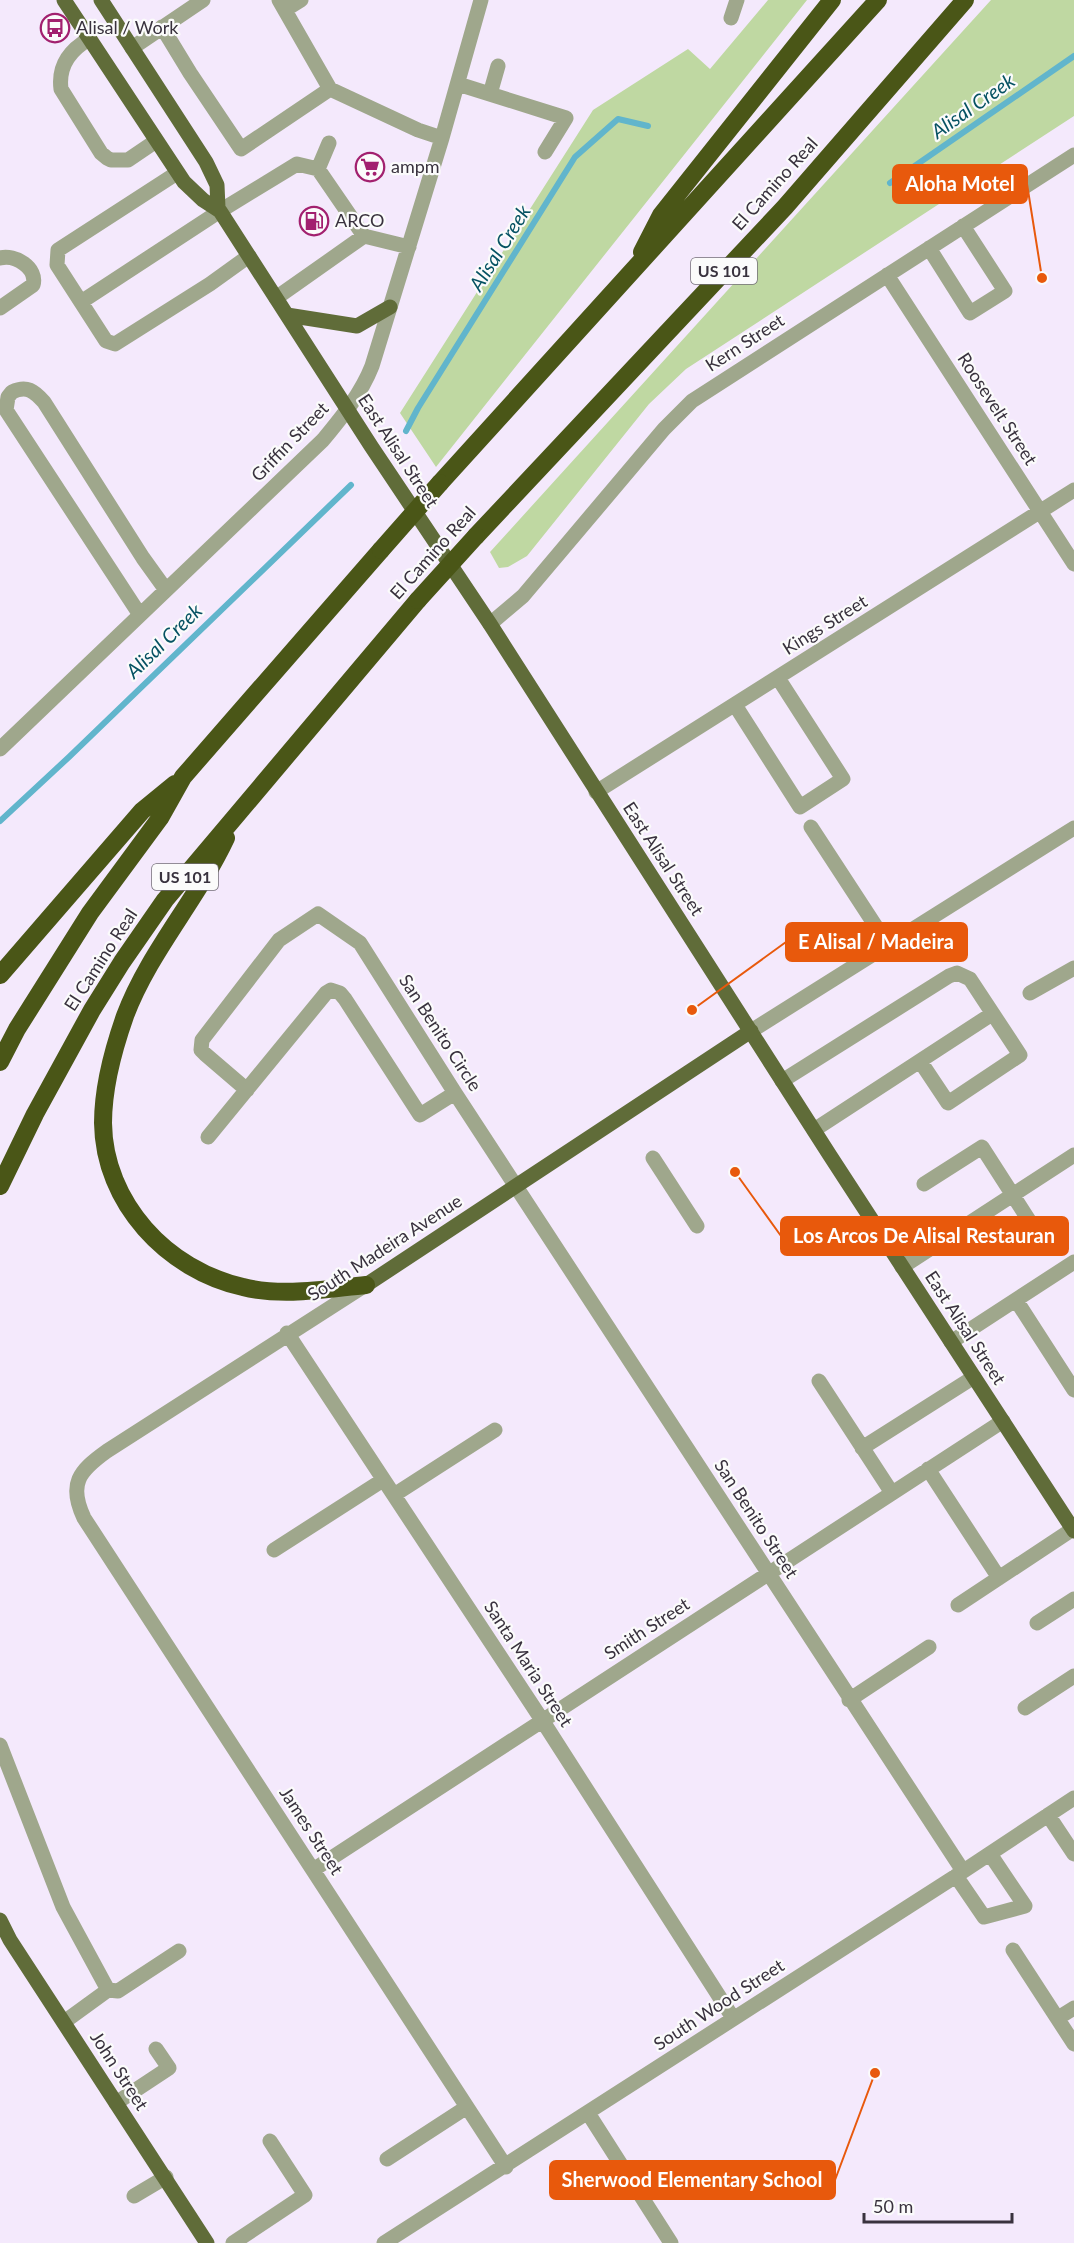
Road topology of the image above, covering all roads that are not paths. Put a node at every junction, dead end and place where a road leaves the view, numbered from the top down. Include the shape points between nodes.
1 (64, 0) edge
2 (101, 0) edge
3 (203, 0) edge
4 (301, 0) edge
5 (481, 0) edge
6 (737, 0) edge
7 (832, 0) edge
8 (878, 0) edge
9 (965, 0) edge
10 (282, 5) edge
11 (731, 18) dead end
12 (162, 27) junction
13 (89, 39) junction
14 (132, 48) junction
15 (498, 66) dead end
16 (458, 84) junction
17 (330, 89) junction
18 (490, 94) junction
19 (442, 138) junction
20 (156, 141) junction
21 (329, 143) dead end
22 (545, 152) dead end
23 (1074, 155) edge
24 (318, 169) junction
25 (177, 173) junction
26 (219, 209) junction
27 (963, 226) junction
28 (364, 236) junction
29 (409, 247) junction
30 (929, 248) junction
31 (249, 256) junction
32 (0, 258) edge
33 (632, 273) junction
34 (887, 275) junction
35 (276, 298) junction
36 (81, 302) junction
37 (390, 307) junction
38 (0, 308) edge
39 (287, 315) junction
40 (348, 410) junction
41 (1074, 490) edge
42 (1040, 511) junction
43 (1074, 564) edge
44 (166, 590) junction
45 (140, 615) junction
46 (490, 624) junction
47 (778, 678) junction
48 (735, 705) junction
49 (0, 749) edge
50 (183, 777) junction
51 (596, 792) junction
52 (238, 813) junction
53 (811, 827) dead end
54 (1074, 828) edge
55 (888, 945) junction
56 (1074, 968) edge
57 (0, 975) edge
58 (1030, 993) dead end
59 (993, 1014) junction
60 (751, 1031) junction
61 (920, 1061) junction
62 (0, 1062) edge
63 (782, 1081) junction
64 (247, 1090) junction
65 (455, 1093) junction
66 (814, 1130) junction
67 (208, 1137) dead end
68 (1074, 1155) edge
69 (653, 1158) dead end
70 (924, 1184) dead end
71 (0, 1186) edge
72 (517, 1186) junction
73 (1014, 1195) junction
74 (697, 1226) dead end
75 (1039, 1236) dead end
76 (1074, 1262) edge
77 (902, 1267) junction
78 (366, 1285) junction
79 (1016, 1300) junction
80 (287, 1334) junction
81 (951, 1342) junction
82 (974, 1377) junction
83 (819, 1381) dead end
84 (1074, 1390) edge
85 (1003, 1421) junction
86 (495, 1430) dead end
87 (862, 1448) junction
88 (928, 1469) junction
89 (383, 1479) junction
90 (892, 1493) junction
91 (394, 1496) junction
92 (84, 1518) joint
93 (1073, 1530) edge
94 (274, 1550) dead end
95 (769, 1574) junction
96 (999, 1578) junction
97 (1074, 1599) edge
98 (958, 1605) dead end
99 (1037, 1623) dead end
100 (929, 1647) dead end
101 (1074, 1676) edge
102 (849, 1700) junction
103 (1025, 1708) dead end
104 (542, 1720) junction
105 (0, 1745) edge
106 (1074, 1798) edge
107 (1048, 1815) junction
108 (990, 1854) junction
109 (1074, 1854) edge
110 (313, 1870) junction
111 (960, 1874) junction
112 (0, 1920) edge
113 (1013, 1950) dead end
114 (179, 1951) dead end
115 (108, 1990) junction
116 (1074, 2007) edge
117 (733, 2018) junction
118 (1058, 2018) junction
119 (64, 2022) junction
120 (1074, 2044) edge
121 (156, 2049) dead end
122 (116, 2103) junction
123 (467, 2107) junction
124 (588, 2114) junction
125 (270, 2141) dead end
126 (387, 2159) dead end
127 (506, 2166) junction
128 (166, 2177) junction
129 (134, 2196) dead end
130 (391, 2241) edge
131 (207, 2243) edge
132 (233, 2243) edge
133 (671, 2243) edge

1 - 13 main road, East Alisal Street
2 - 14 main road, East Alisal Street
3 - 12 street
4 - 10 street
5 - 16 street, Griffin Street
6 - 11 street
7 - 33 highway via 661,215
8 - 33 highway, El Camino Real / US 101
9 - 52 highway, El Camino Real / US 101, bridge via 785,207 418,600
10 - 17 street
12 - 14 street
12 - 17 street via 241,148
13 - 20 main road, East Alisal Street
13 - 20 street via 65,61 60,83 101,153 111,160 128,160
14 - 26 main road, East Alisal Street via 206,162 217,185
15 - 18 street
16 - 18 street
16 - 19 street, Griffin Street
17 - 19 street
18 - 22 street via 566,118
19 - 29 street, Griffin Street
20 - 25 main road, East Alisal Street
21 - 24 street
23 - 27 street, Kern Street
24 - 26 street via 297,164
24 - 28 street
25 - 26 main road, East Alisal Street via 203,200
25 - 36 street via 58,250 57,265
26 - 31 main road, East Alisal Street
26 - 36 street
27 - 30 street, Kern Street
27 - 30 street via 1005,291 970,313
28 - 29 street
28 - 35 street
29 - 37 street, Griffin Street
30 - 34 street, Kern Street
31 - 35 main road, East Alisal Street
31 - 36 street via 115,344 106,341
32 - 38 street via 6,256 26,264 35,282
33 - 50 highway, El Camino Real / US 101, bridge via 440,483
34 - 42 street, Roosevelt Street
34 - 46 street, Kern Street via 692,401 523,596
35 - 39 main road, East Alisal Street
37 - 39 main road via 357,326
37 - 40 street, Griffin Street via 367,377
39 - 40 main road, East Alisal Street
40 - 44 street, Griffin Street via 323,440
40 - 46 main road, East Alisal Street
41 - 42 street, Kings Street
42 - 43 street, Roosevelt Street
42 - 47 street, Kings Street
44 - 45 street, Griffin Street
44 - 45 street via 44,402 28,388 12,392 6,410
45 - 49 street, Griffin Street
46 - 51 main road, East Alisal Street
47 - 48 street, Kings Street
47 - 48 street via 843,779 800,807
48 - 51 street, Kings Street
50 - 57 highway via 142,811
50 - 62 highway, El Camino Real / US 101 via 160,818 90,913
51 - 60 main road, East Alisal Street
52 - 71 highway, El Camino Real / US 101 via 165,900 122,962 62,1064
52 - 78 highway via 211,870 168,935 126,1014 104,1104 108,1160 121,1193 139,1222 166,1250 201,1273 244,1288 271,1291
53 - 55 street
54 - 55 street
55 - 60 street
56 - 58 street
59 - 61 street
59 - 61 street via 1020,1055 948,1103
59 - 63 street via 970,979 957,973 949,975
60 - 63 main road, East Alisal Street
60 - 72 main road, South Madeira Avenue
61 - 66 street
63 - 66 main road, East Alisal Street
64 - 65 street via 331,990 345,999 420,1115
64 - 65 street, San Benito Circle via 201,1050 202,1040 279,940 318,914 360,943
64 - 67 street
65 - 72 street, San Benito Circle
66 - 77 main road, East Alisal Street
68 - 73 street
69 - 74 street
70 - 73 street via 982,1147
72 - 78 main road, South Madeira Avenue
72 - 95 street, San Benito Street
73 - 75 street
73 - 77 street
76 - 79 street
77 - 81 main road, East Alisal Street
78 - 80 street, South Madeira Avenue
79 - 81 street
79 - 84 street
80 - 89 street, Santa Maria Street
80 - 92 street, South Madeira Avenue via 89,1464 82,1472 76,1494
81 - 82 main road, East Alisal Street
82 - 85 main road, East Alisal Street
82 - 87 street
83 - 87 street
85 - 88 street, Smith Street
85 - 93 main road, East Alisal Street
86 - 91 street
87 - 90 street
88 - 90 street, Smith Street
88 - 96 street
89 - 91 street, Santa Maria Street
89 - 94 street
90 - 95 street, Smith Street
91 - 104 street, Santa Maria Street
92 - 110 street, James Street
93 - 96 street
95 - 102 street, San Benito Street
95 - 104 street, Smith Street
96 - 98 street
97 - 99 street
100 - 102 street
101 - 103 street
102 - 111 street, San Benito Street
104 - 110 street, Smith Street
104 - 117 street, Santa Maria Street
105 - 115 street via 63,1907
106 - 107 street, South Wood Street
107 - 108 street, South Wood Street
107 - 109 street
108 - 111 street, South Wood Street
108 - 111 street, San Benito Street via 1025,1906 984,1917
110 - 123 street, James Street
111 - 117 street, South Wood Street
112 - 119 main road, John Street
113 - 118 street
114 - 115 street via 118,1991
115 - 119 street
116 - 118 street
117 - 124 street, South Wood Street
118 - 120 street
119 - 122 main road, John Street
121 - 122 street via 169,2068
122 - 128 main road, John Street
123 - 126 street
123 - 127 street, James Street
124 - 127 street, South Wood Street
124 - 133 street
125 - 132 street via 305,2195
127 - 130 street, South Wood Street
128 - 129 street
128 - 131 main road, John Street

